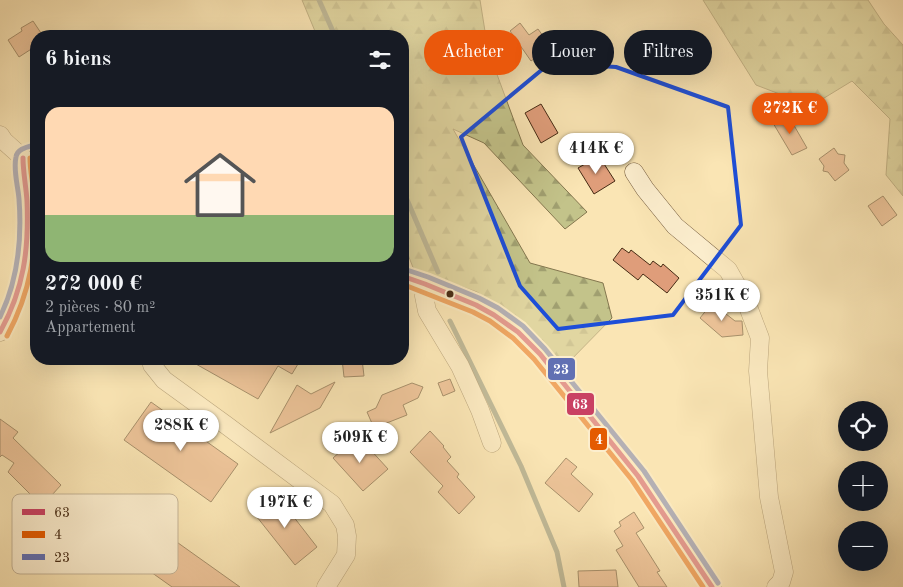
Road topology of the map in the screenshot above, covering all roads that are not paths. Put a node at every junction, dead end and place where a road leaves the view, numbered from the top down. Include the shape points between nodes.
1 (0, 135) edge
2 (30, 155) edge
3 (634, 172) dead end
4 (409, 278) edge
5 (425, 284) junction
6 (0, 332) edge
7 (152, 365) edge
8 (492, 443) dead end
9 (326, 587) edge
10 (712, 587) edge
11 (776, 587) edge

1 - 2 street via 4,141
2 - 6 street via 22,168 27,201 23,276
3 - 11 street via 675,226 728,270 747,304 760,338 758,371 769,497 784,572
4 - 5 street
5 - 8 street via 427,311 460,366
5 - 10 street via 494,315 518,332 540,354 638,476
7 - 9 street via 164,380 332,504 345,525 346,555

